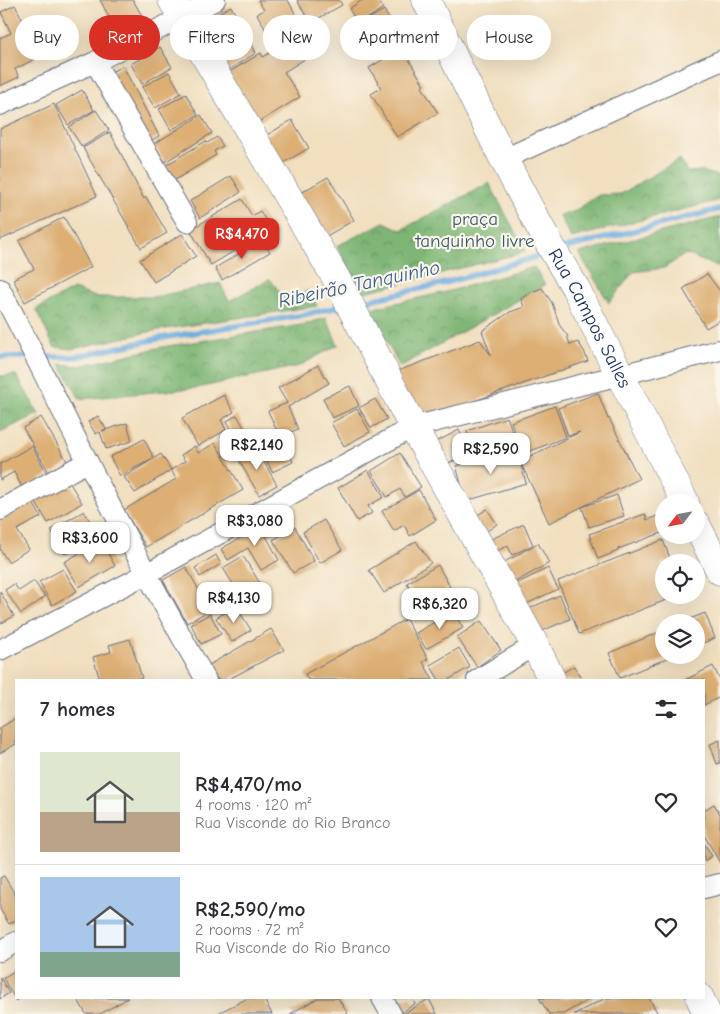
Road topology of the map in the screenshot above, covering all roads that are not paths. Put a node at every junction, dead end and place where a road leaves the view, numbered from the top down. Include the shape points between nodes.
1 (215, 0) edge
2 (426, 0) edge
3 (177, 8) edge
4 (720, 61) edge
5 (95, 62) junction
6 (0, 105) edge
7 (504, 159) junction
8 (187, 222) dead end
9 (0, 288) edge
10 (720, 350) edge
11 (620, 375) junction
12 (413, 427) junction
13 (88, 462) junction
14 (681, 494) edge
15 (0, 510) edge
16 (705, 542) edge
17 (720, 571) edge
18 (146, 574) junction
19 (535, 645) junction
20 (0, 650) edge
21 (205, 679) edge
22 (478, 679) edge
23 (552, 679) edge
24 (720, 884) edge
25 (705, 888) edge
26 (15, 943) edge
27 (0, 951) edge
28 (383, 999) edge
29 (700, 999) edge
30 (391, 1014) edge
31 (707, 1014) edge

1 - 3 street
2 - 7 street, Rua Campos Salles
3 - 5 street
3 - 12 street via 336,278
4 - 7 street
5 - 6 street
5 - 8 street
7 - 11 street, Rua Campos Salles
9 - 13 street
10 - 11 street
11 - 12 street
11 - 14 street, Rua Campos Salles
12 - 18 street
12 - 19 street
13 - 15 street
13 - 18 street
16 - 17 street
18 - 20 street
18 - 21 street
19 - 22 street
19 - 23 street
24 - 25 street
26 - 27 street
28 - 30 street
29 - 31 street

